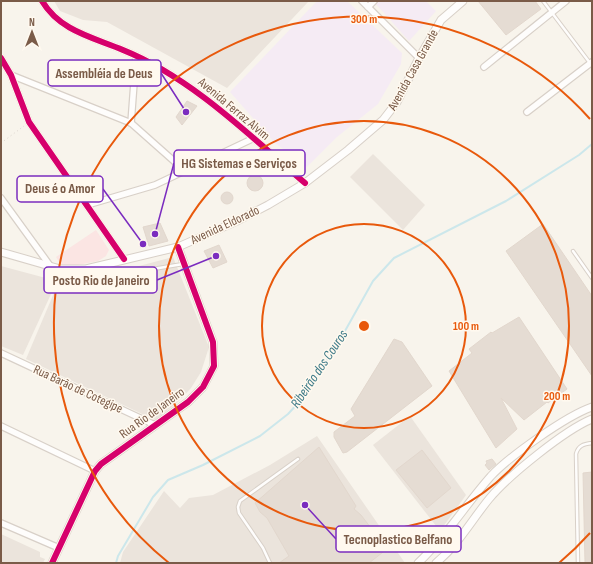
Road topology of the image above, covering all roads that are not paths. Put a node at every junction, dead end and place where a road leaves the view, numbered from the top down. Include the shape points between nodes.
1 (42, 1) edge
2 (362, 1) edge
3 (374, 1) edge
4 (463, 1) edge
5 (543, 1) edge
6 (566, 1) edge
7 (368, 7) junction
8 (551, 13) junction
9 (136, 56) junction
10 (1, 58) edge
11 (419, 58) junction
12 (591, 63) edge
13 (484, 67) dead end
14 (11, 75) junction
15 (526, 112) dead end
16 (131, 123) junction
17 (252, 139) junction
18 (184, 170) junction
19 (305, 183) junction
20 (1, 198) edge
21 (87, 205) junction
22 (178, 247) junction
23 (573, 251) dead end
24 (1, 252) edge
25 (124, 260) junction
26 (184, 263) junction
27 (51, 267) junction
28 (592, 278) edge
29 (79, 290) dead end
30 (1, 353) edge
31 (592, 407) edge
32 (592, 419) edge
33 (155, 425) junction
34 (1, 426) edge
35 (592, 443) edge
36 (298, 459) dead end
37 (95, 471) junction
38 (1, 523) edge
39 (59, 548) junction
40 (52, 563) edge
41 (270, 563) edge
42 (418, 563) edge
43 (436, 563) edge
44 (578, 563) edge

1 - 9 street, Avenida Ferraz Alvim via 50,14 62,24
2 - 7 street
3 - 7 street
4 - 11 main road, Avenida Casa Grande via 441,20
5 - 8 lane
6 - 8 street
7 - 11 street
8 - 12 lane
8 - 13 street
9 - 16 street
9 - 17 street, Avenida Ferraz Alvim via 188,85
10 - 14 street
11 - 19 main road, Avenida Casa Grande via 403,91 387,115 368,134
12 - 15 street
14 - 16 street
14 - 21 street via 29,122
16 - 18 street
17 - 18 street
17 - 19 street, Avenida Ferraz Alvim
18 - 21 street via 155,185
19 - 22 main road, Avenida Eldorado via 235,222
20 - 27 street
21 - 25 street
22 - 25 main road, Avenida Eldorado
22 - 26 main road, Rua Rio de Janeiro
23 - 28 lane
24 - 27 main road, Avenida Eldorado
25 - 27 main road, Avenida Eldorado via 86,269
26 - 29 lane via 129,272
26 - 33 main road, Rua Rio de Janeiro via 213,342 214,366 204,387 188,402
30 - 33 street, Rua Barão de Cotegipe
31 - 42 main road via 564,421 493,475 450,529
32 - 43 main road via 554,443 495,492 457,542
33 - 37 main road, Rua Rio de Janeiro
34 - 37 street
35 - 44 lane via 581,446 576,454
36 - 41 lane via 240,501 238,507 239,513
37 - 39 main road, Rua Rio de Janeiro
38 - 39 street
39 - 40 main road, Rua Rio de Janeiro

